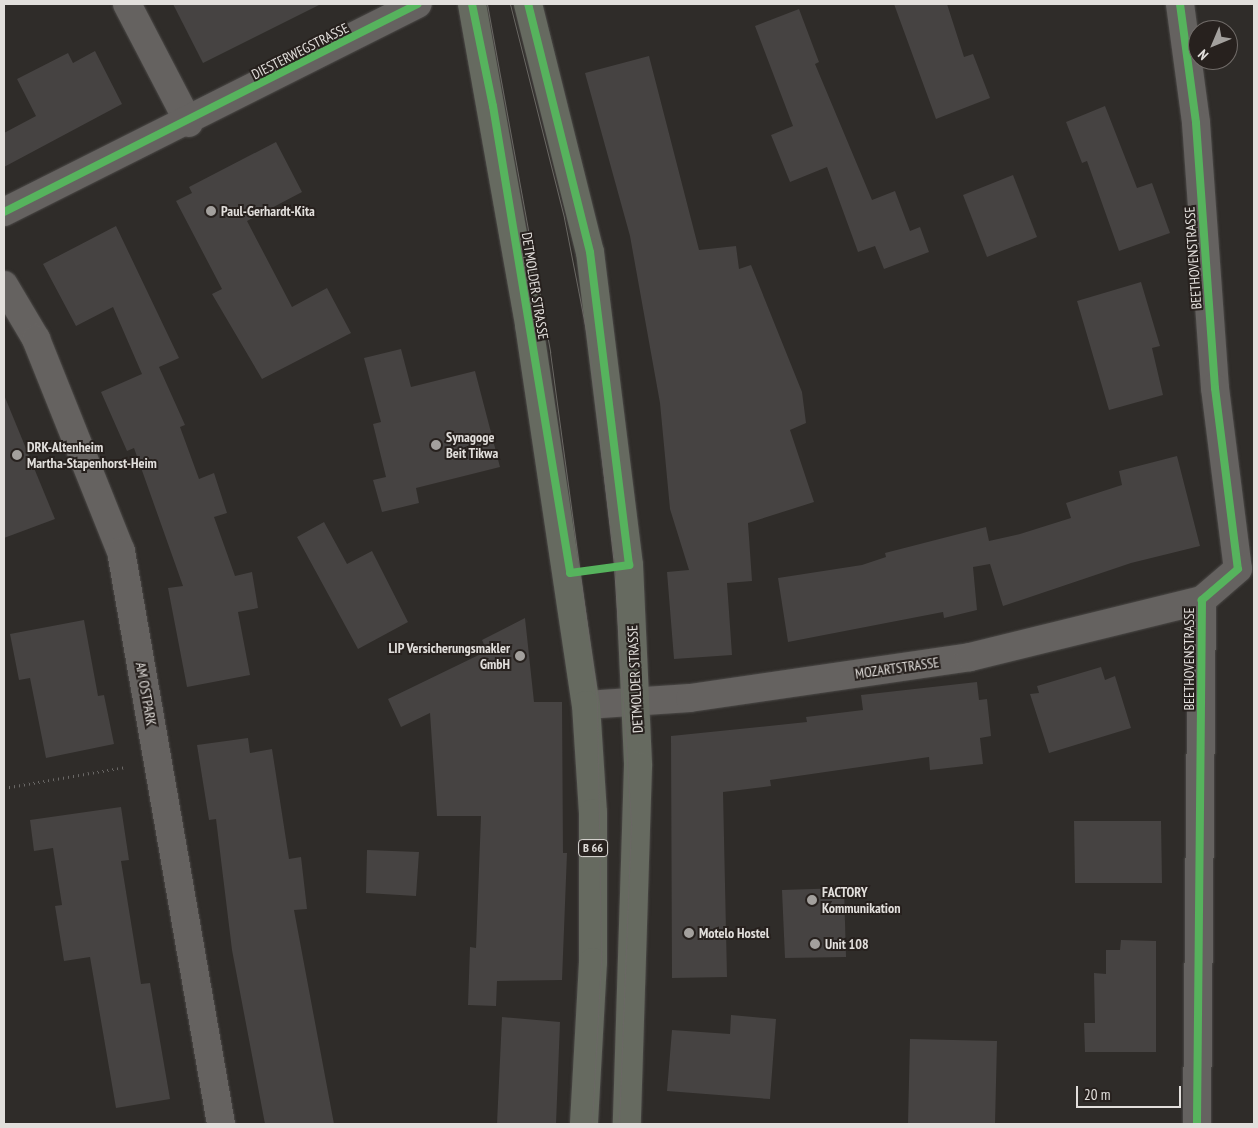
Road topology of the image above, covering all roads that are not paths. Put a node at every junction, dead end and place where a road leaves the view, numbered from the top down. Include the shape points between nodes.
1 (127, 4) edge
2 (418, 4) edge
3 (472, 4) edge
4 (528, 4) edge
5 (1180, 4) edge
6 (189, 123) junction
7 (4, 212) edge
8 (4, 284) edge
9 (1202, 600) junction
10 (638, 703) junction
11 (586, 705) junction
12 (221, 1124) edge
13 (584, 1124) edge
14 (627, 1124) edge
15 (1197, 1124) edge

1 - 6 street
2 - 6 street, DIESTERWEGSTRASSE
3 - 11 main road, DETMOLDER STRASSE / B 66 via 531,334
4 - 10 main road, DETMOLDER STRASSE via 590,252 614,423
5 - 9 street, BEETHOVENSTRASSE via 1196,123 1215,388 1238,569
6 - 7 street, DIESTERWEGSTRASSE
8 - 12 street, AM OSTPARK via 36,339 121,551
9 - 10 street, MOZARTSTRASSE via 970,657
9 - 15 street, BEETHOVENSTRASSE
10 - 11 street, MOZARTSTRASSE
10 - 14 main road, DETMOLDER STRASSE via 635,965
11 - 13 main road, DETMOLDER STRASSE / B 66 via 593,813 593,962

